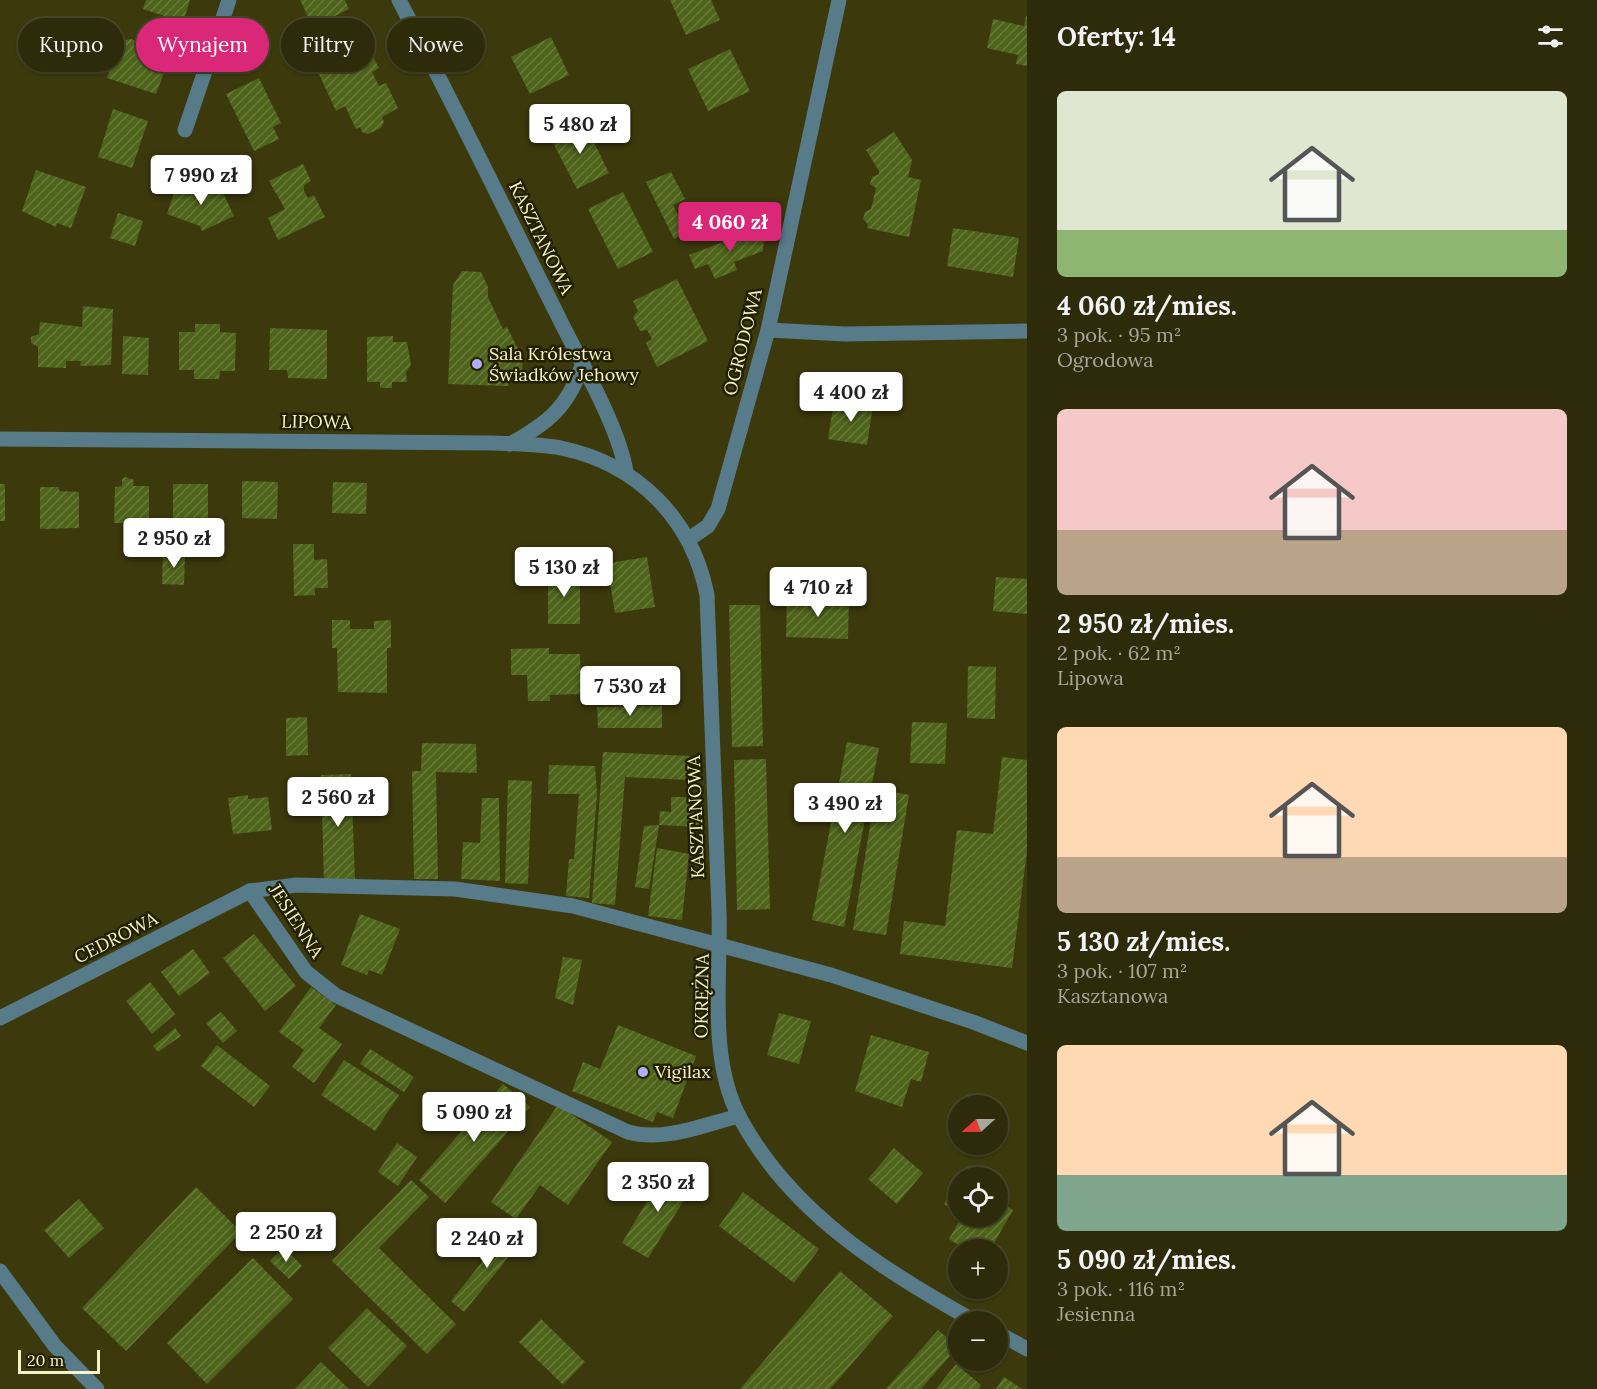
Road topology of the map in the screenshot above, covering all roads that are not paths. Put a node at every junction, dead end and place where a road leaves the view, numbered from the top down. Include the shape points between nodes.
1 (229, 0) edge
2 (399, 0) edge
3 (838, 0) edge
4 (185, 130) dead end
5 (768, 330) junction
6 (1027, 331) edge
7 (582, 366) junction
8 (0, 439) edge
9 (510, 444) junction
10 (626, 472) junction
11 (689, 539) junction
12 (250, 891) junction
13 (720, 946) junction
14 (0, 1018) edge
15 (1027, 1043) edge
16 (739, 1116) junction
17 (0, 1271) edge
18 (957, 1311) edge
19 (1008, 1339) edge
20 (1027, 1349) edge
21 (97, 1389) edge

1 - 4 street
2 - 7 street, KASZTANOWA
3 - 5 street, OGRODOWA
5 - 6 street via 810,334
5 - 11 street, OGRODOWA via 718,508 708,526
7 - 9 street via 562,407
7 - 10 street, KASZTANOWA via 623,452
8 - 9 street, LIPOWA
9 - 10 street, LIPOWA via 560,448
10 - 11 street, KASZTANOWA via 657,498
11 - 13 street, KASZTANOWA via 702,568 706,595
12 - 13 street, JESIENNA via 296,885 454,889 573,906
12 - 14 street, CEDROWA
12 - 16 street, JESIENNA via 306,972 335,995 628,1132 661,1136
13 - 15 street, OKRĘŻNA via 831,975
13 - 16 street, OKRĘŻNA via 720,1055
16 - 18 street, OKRĘŻNA via 769,1166 805,1206 852,1243
17 - 21 street via 55,1346
19 - 20 street

